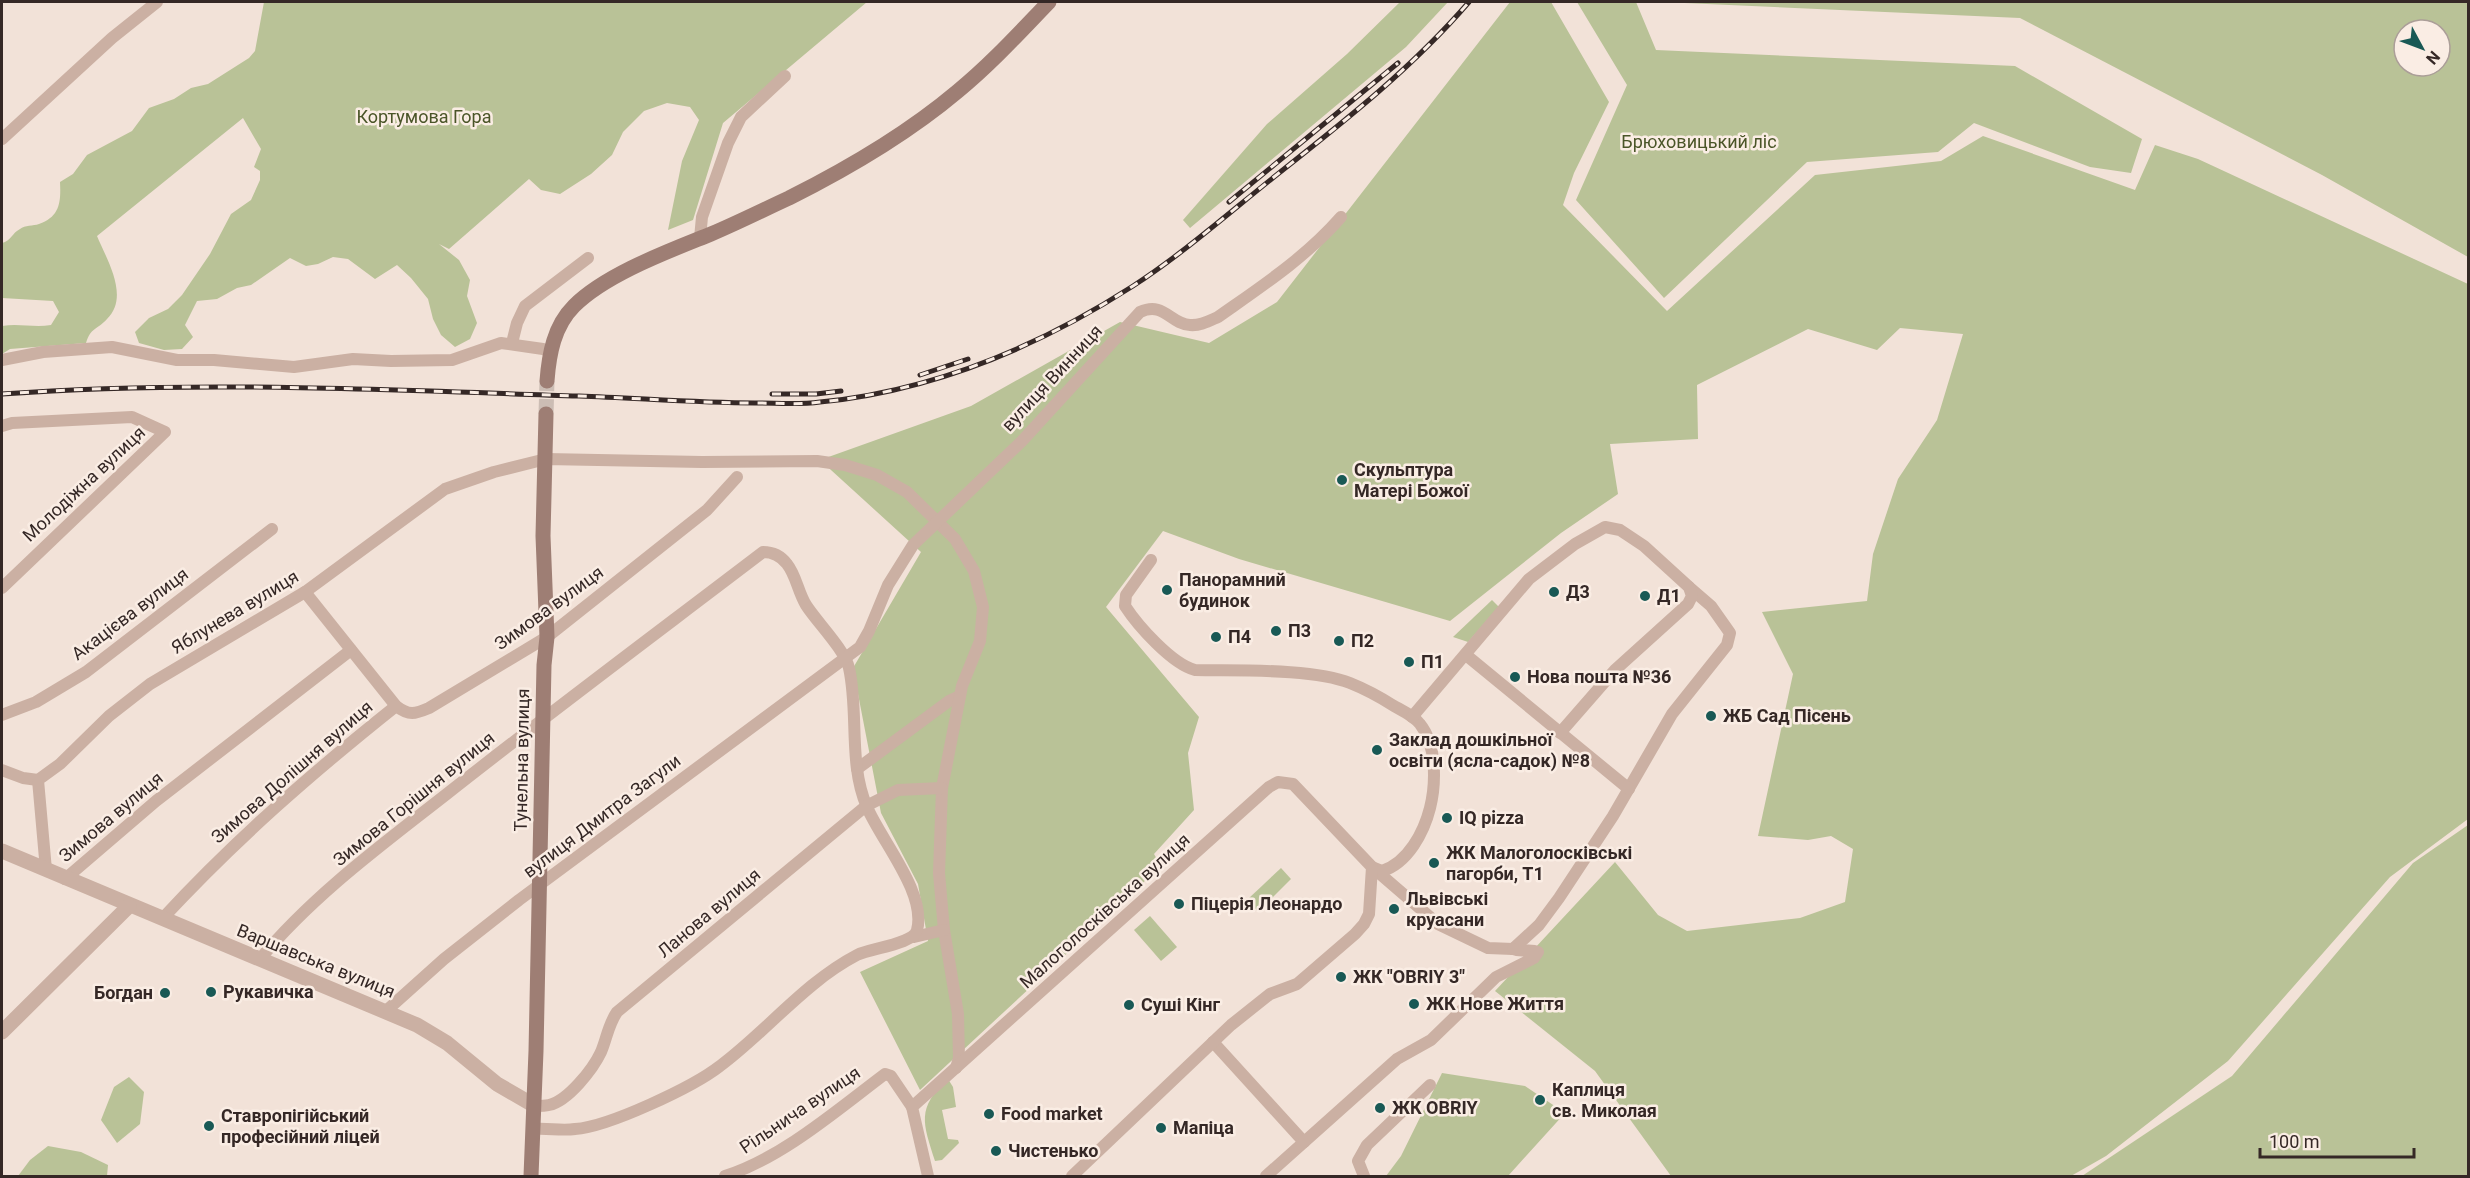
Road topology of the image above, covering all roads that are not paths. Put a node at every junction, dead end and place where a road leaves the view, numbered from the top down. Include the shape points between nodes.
1 (158, 2) edge
2 (1049, 2) edge
3 (785, 76) dead end
4 (2, 139) edge
5 (1341, 218) dead end
6 (700, 238) junction
7 (588, 258) dead end
8 (512, 343) junction
9 (549, 352) junction
10 (2, 360) edge
11 (547, 381) tunnel mouth
12 (546, 414) tunnel mouth
13 (2, 426) edge
14 (546, 459) junction
15 (737, 477) dead end
16 (938, 524) junction
17 (272, 529) dead end
18 (1151, 560) dead end
19 (1689, 587) junction
20 (2, 588) edge
21 (305, 592) junction
22 (547, 637) junction
23 (351, 650) junction
24 (1466, 655) junction
25 (846, 659) junction
26 (960, 696) junction
27 (396, 706) junction
28 (2, 716) edge
29 (1412, 717) junction
30 (543, 720) junction
31 (1560, 733) junction
32 (857, 769) junction
33 (2, 770) edge
34 (38, 780) junction
35 (942, 788) junction
36 (1629, 789) junction
37 (866, 806) junction
38 (2, 852) edge
39 (1372, 867) junction
40 (46, 870) junction
41 (65, 879) junction
42 (539, 885) junction
43 (129, 906) junction
44 (162, 919) junction
45 (944, 930) junction
46 (914, 937) junction
47 (1514, 949) junction
48 (260, 959) junction
49 (386, 1011) junction
50 (2, 1032) edge
51 (1213, 1042) junction
52 (956, 1068) junction
53 (1430, 1085) dead end
54 (535, 1106) junction
55 (912, 1107) junction
56 (534, 1129) junction
57 (1304, 1142) junction
58 (1082, 1167) junction
59 (531, 1176) edge
60 (725, 1176) edge
61 (928, 1176) edge
62 (1072, 1176) edge
63 (1092, 1176) edge
64 (1266, 1176) edge
65 (1364, 1176) edge

1 - 4 street via 112,38
2 - 6 main road via 959,90 912,126 865,157 790,197
3 - 6 street via 741,117 702,216
5 - 16 street, вулиця Винниця via 1297,262 1205,323 1188,325 1159,309 1140,312 1022,441
6 - 9 main road via 629,270 590,293 573,307
7 - 8 street via 525,306
8 - 9 street
8 - 10 street via 501,342 452,360 353,359 274,367 177,360 112,347 44,352
9 - 11 main road
12 - 14 main road, Тунельна вулиця
13 - 20 street, Молодіжна вулиця via 132,417 165,432
14 - 16 street, Яблунева вулиця via 817,461 845,465 907,492
14 - 21 street, Яблунева вулиця via 445,489
14 - 22 main road, Тунельна вулиця via 543,536
15 - 22 street, Зимова вулиця via 707,510
16 - 25 street, вулиця Винниця via 905,555 864,640
16 - 26 street, Яблунева вулиця via 955,539 969,560 983,607 980,641
17 - 28 street, Акацієва вулиця via 86,672 36,702
18 - 29 street via 1126,596 1125,606 1183,667 1308,674 1348,682
19 - 24 street via 1644,546 1620,530 1605,527 1529,579
19 - 31 street via 1692,596 1688,604 1615,670
19 - 36 street via 1721,618 1730,633 1727,645 1672,714
21 - 23 street
21 - 34 street, Яблунева вулиця via 150,684
22 - 27 street, Зимова вулиця via 429,708 414,714
22 - 30 main road, Тунельна вулиця
23 - 27 street
23 - 41 street, Зимова вулиця via 156,801
24 - 29 street
24 - 31 street
25 - 30 street, Зимова Горішня вулиця via 805,603 788,566 772,553 763,552
25 - 32 street
25 - 42 street, вулиця Дмитра Загули
26 - 32 street
26 - 35 street, Яблунева вулиця
27 - 44 street, Зимова Долішня вулиця via 260,820
29 - 39 street via 1421,725 1432,753 1435,776 1426,824 1398,863 1382,871
30 - 42 main road, Тунельна вулиця
30 - 48 street, Зимова Горішня вулиця via 324,894 290,924
31 - 36 street
32 - 37 street
33 - 34 street
34 - 40 street
35 - 37 street, Ланова вулиця via 898,790
35 - 45 street, Яблунева вулиця via 939,873
36 - 47 street via 1559,898
37 - 46 street via 906,874 916,906 918,930
37 - 54 street, Ланова вулиця via 617,1012 591,1070 565,1096 551,1105
38 - 40 street, Варшавська вулиця
39 - 47 street, Малоголосківська вулиця via 1438,924 1488,948
39 - 51 street via 1369,914 1360,929 1302,980 1270,994
39 - 52 street, Малоголосківська вулиця via 1293,784 1278,782
40 - 41 street, Варшавська вулиця
41 - 43 street, Варшавська вулиця
42 - 49 street, вулиця Дмитра Загули via 444,958
42 - 54 main road, Тунельна вулиця
43 - 44 street, Варшавська вулиця
43 - 50 street
44 - 48 street, Варшавська вулиця
45 - 46 street
45 - 52 street, Яблунева вулиця via 958,1014
46 - 56 street via 856,955 803,993 719,1067 658,1100 583,1128
47 - 57 street, Малоголосківська вулиця via 1538,952 1534,958 1496,977 1431,1040 1397,1059
48 - 49 street, Варшавська вулиця
49 - 54 street, Варшавська вулиця via 431,1032 497,1084
51 - 57 street
51 - 58 street
52 - 55 street, Малоголосківська вулиця
53 - 65 street via 1367,1145 1358,1161
54 - 56 main road
55 - 60 street, Рільнича вулиця via 891,1076 885,1074 762,1160
55 - 61 street
56 - 59 main road
57 - 64 street
58 - 62 street
58 - 63 street

